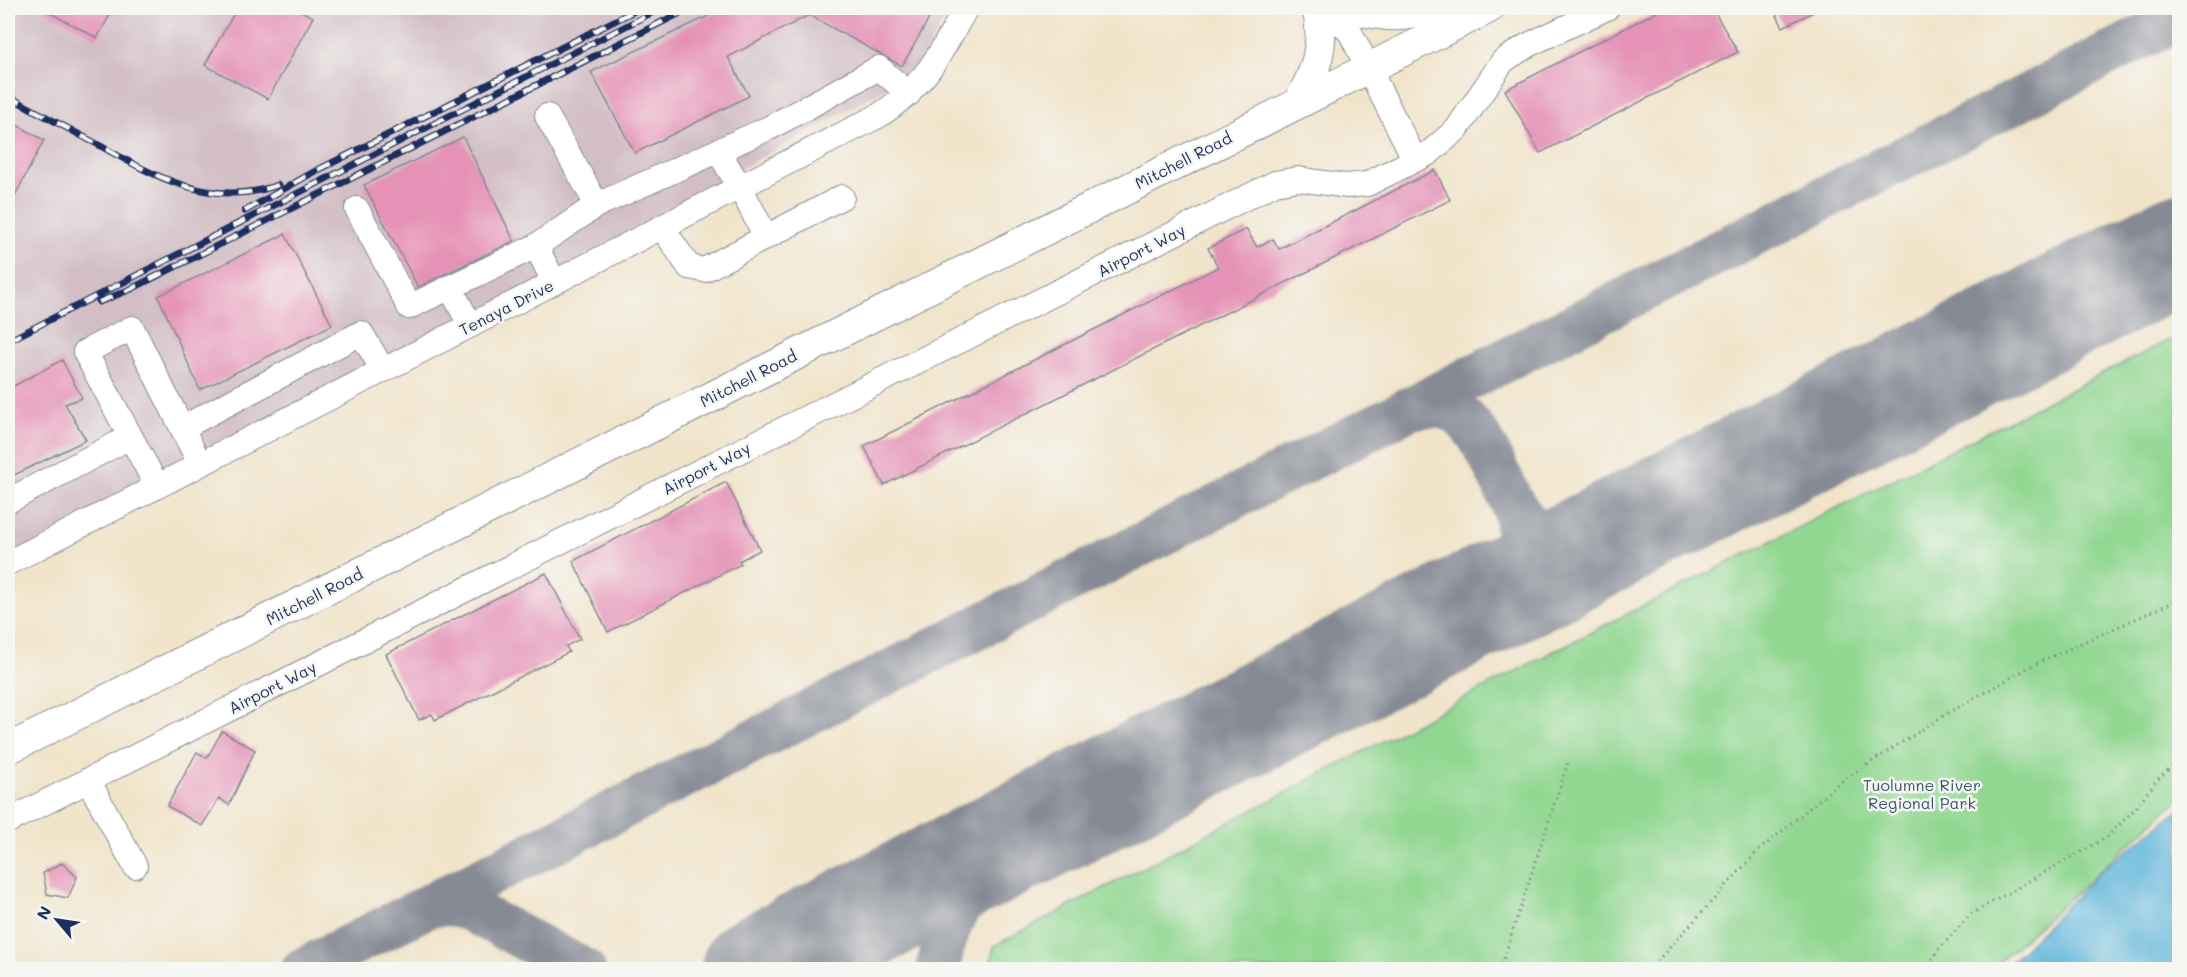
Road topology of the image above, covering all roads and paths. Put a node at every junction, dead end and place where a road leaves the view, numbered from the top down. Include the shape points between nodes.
1 (966, 8) edge
2 (1317, 8) edge
3 (1326, 8) edge
4 (1347, 8) edge
5 (1427, 8) edge
6 (1489, 8) edge
7 (1607, 8) edge
8 (1369, 68) junction
9 (909, 94) junction
10 (1299, 102) junction
11 (547, 116) dead end
12 (784, 119) junction
13 (718, 151) junction
14 (805, 153) junction
15 (1415, 160) junction
16 (740, 186) junction
17 (842, 197) dead end
18 (597, 205) junction
19 (357, 208) dead end
20 (662, 227) junction
21 (766, 237) junction
22 (536, 246) junction
23 (554, 282) junction
24 (450, 286) junction
25 (470, 325) junction
26 (382, 370) junction
27 (182, 428) junction
28 (130, 436) junction
29 (200, 464) junction
30 (157, 486) junction
31 (8, 501) edge
32 (8, 563) edge
33 (2180, 599) edge
34 (8, 749) edge
35 (1569, 759) dead end
36 (2180, 759) edge
37 (88, 780) junction
38 (8, 821) edge
39 (135, 866) dead end
40 (1500, 969) edge
41 (1649, 969) edge
42 (1926, 969) edge

1 - 9 street, Tenaya Drive via 935,64
2 - 10 main road via 1321,33 1318,57
3 - 8 street via 1347,28
4 - 5 main road via 1397,16
6 - 8 main road, Mitchell Road
7 - 15 street, Airport Way via 1503,61 1457,129
8 - 10 main road, Mitchell Road
8 - 15 street
9 - 12 street via 879,68
9 - 14 street, Tenaya Drive via 880,115
10 - 34 main road, Mitchell Road
11 - 18 street
12 - 13 street
12 - 14 street
13 - 16 street
13 - 18 street
14 - 16 street, Tenaya Drive
15 - 37 street, Airport Way via 1367,184 1346,186 1298,179 1275,183
16 - 20 street, Tenaya Drive
16 - 21 street
17 - 21 street
18 - 22 street
19 - 24 street via 409,307
20 - 21 street via 689,267 704,270
20 - 23 street, Tenaya Drive
22 - 23 street
22 - 24 street
23 - 25 street, Tenaya Drive
24 - 25 street
25 - 26 street, Tenaya Drive
26 - 27 street via 361,333
26 - 29 street, Tenaya Drive
27 - 28 street via 132,328 85,352
27 - 29 street
28 - 30 street
28 - 31 street
29 - 30 street, Tenaya Drive
30 - 32 street, Tenaya Drive
33 - 41 path via 2035,664 1948,713 1843,780 1757,852
35 - 40 path
36 - 42 path via 2107,837 1971,914
37 - 38 street, Airport Way
37 - 39 street

